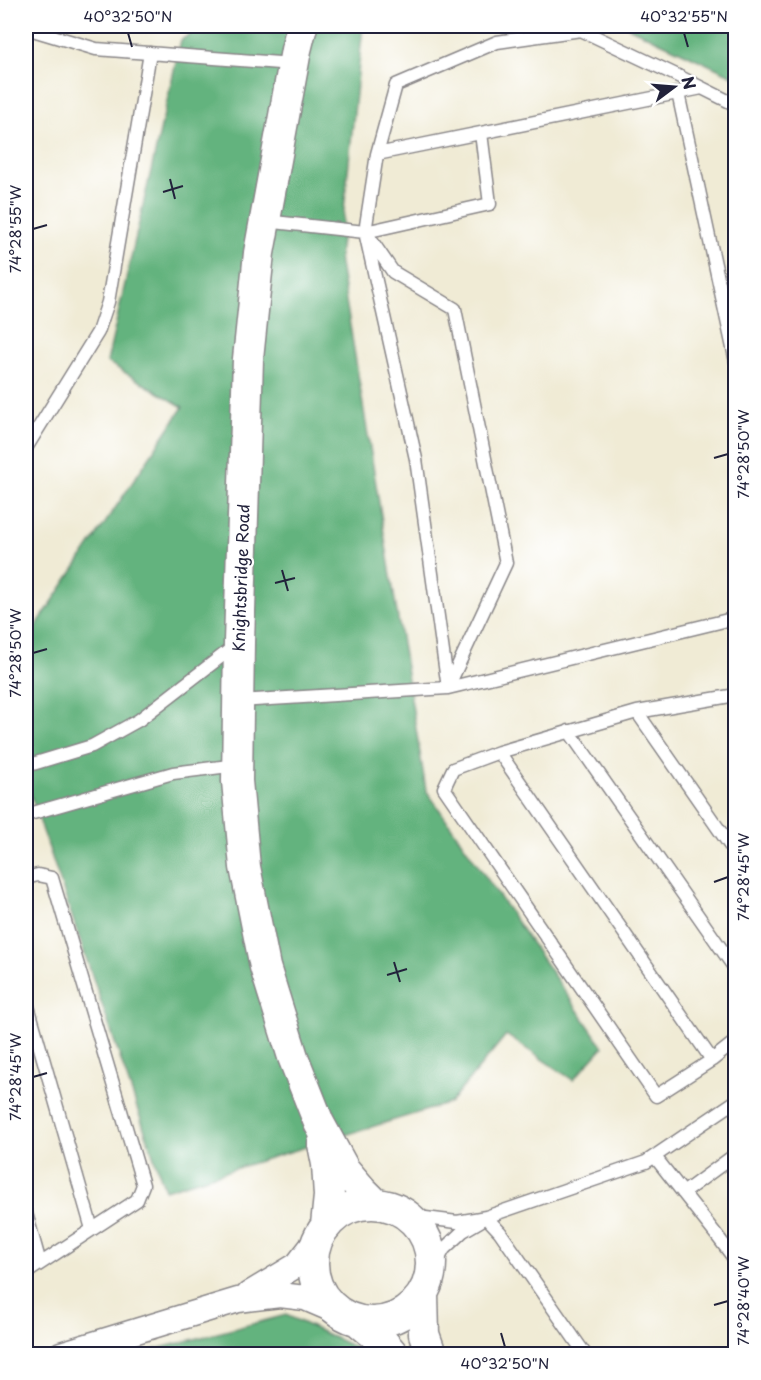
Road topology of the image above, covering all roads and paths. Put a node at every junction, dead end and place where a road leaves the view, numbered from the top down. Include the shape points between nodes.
1 (302, 26) edge
2 (26, 28) edge
3 (150, 53) junction
4 (293, 64) junction
5 (702, 88) junction
6 (678, 93) junction
7 (735, 105) edge
8 (481, 133) junction
9 (377, 154) junction
10 (265, 221) junction
11 (365, 232) junction
12 (735, 362) edge
13 (26, 448) edge
14 (735, 618) edge
15 (239, 642) junction
16 (448, 688) junction
17 (735, 695) edge
18 (238, 701) junction
19 (637, 712) junction
20 (569, 731) junction
21 (499, 752) junction
22 (237, 765) junction
23 (26, 766) edge
24 (26, 815) edge
25 (735, 854) edge
26 (26, 878) edge
27 (735, 970) edge
28 (26, 999) edge
29 (735, 1041) edge
30 (712, 1060) junction
31 (735, 1101) edge
32 (319, 1123) junction
33 (735, 1154) edge
34 (655, 1157) junction
35 (683, 1193) junction
36 (375, 1203) junction
37 (26, 1214) edge
38 (410, 1216) junction
39 (486, 1217) junction
40 (92, 1229) junction
41 (322, 1232) junction
42 (735, 1261) edge
43 (40, 1263) junction
44 (26, 1272) edge
45 (427, 1283) junction
46 (238, 1300) junction
47 (349, 1317) junction
48 (61, 1354) edge
49 (393, 1354) edge
50 (431, 1354) edge
51 (585, 1354) edge

1 - 4 street, Knightsbridge Road
2 - 3 lane via 96,49
3 - 4 lane
3 - 13 lane via 108,302 98,332
4 - 10 street, Knightsbridge Road
5 - 6 lane
5 - 7 lane
5 - 9 lane via 581,30 497,42 396,85
6 - 8 lane
6 - 12 lane
8 - 9 lane
8 - 11 lane via 490,204
9 - 11 lane
10 - 11 lane
10 - 15 street, Knightsbridge Road via 248,359
11 - 16 lane via 416,459
11 - 16 lane via 393,272 455,309 506,562
14 - 16 lane
15 - 18 street, Knightsbridge Road
15 - 23 lane via 139,720 92,746
16 - 18 lane
17 - 19 lane
18 - 22 street, Knightsbridge Road
19 - 20 lane
19 - 25 lane
20 - 21 lane
20 - 27 lane
21 - 30 lane
21 - 30 lane via 453,769 444,788 656,1096
22 - 24 lane via 173,773
22 - 32 street, Knightsbridge Road via 244,867 265,967
26 - 40 lane via 52,878 143,1185 137,1200
28 - 40 lane
29 - 30 lane
31 - 34 lane
32 - 36 street, Knightsbridge Road via 344,1168
32 - 41 street, Knightsbridge Road via 329,1196
33 - 35 lane
34 - 35 lane
34 - 39 lane
35 - 42 lane
36 - 38 street
36 - 41 street via 356,1205 339,1213
37 - 43 lane
38 - 39 lane via 457,1222
38 - 45 street via 428,1242 432,1257
39 - 45 lane via 444,1249
39 - 51 lane
40 - 43 lane
41 - 46 street via 297,1265
41 - 47 street via 313,1254 318,1288 327,1302
43 - 44 lane
45 - 47 street via 411,1308 395,1318 376,1323
45 - 50 street via 424,1334
46 - 47 street via 280,1295 305,1298
46 - 48 street
47 - 49 street

